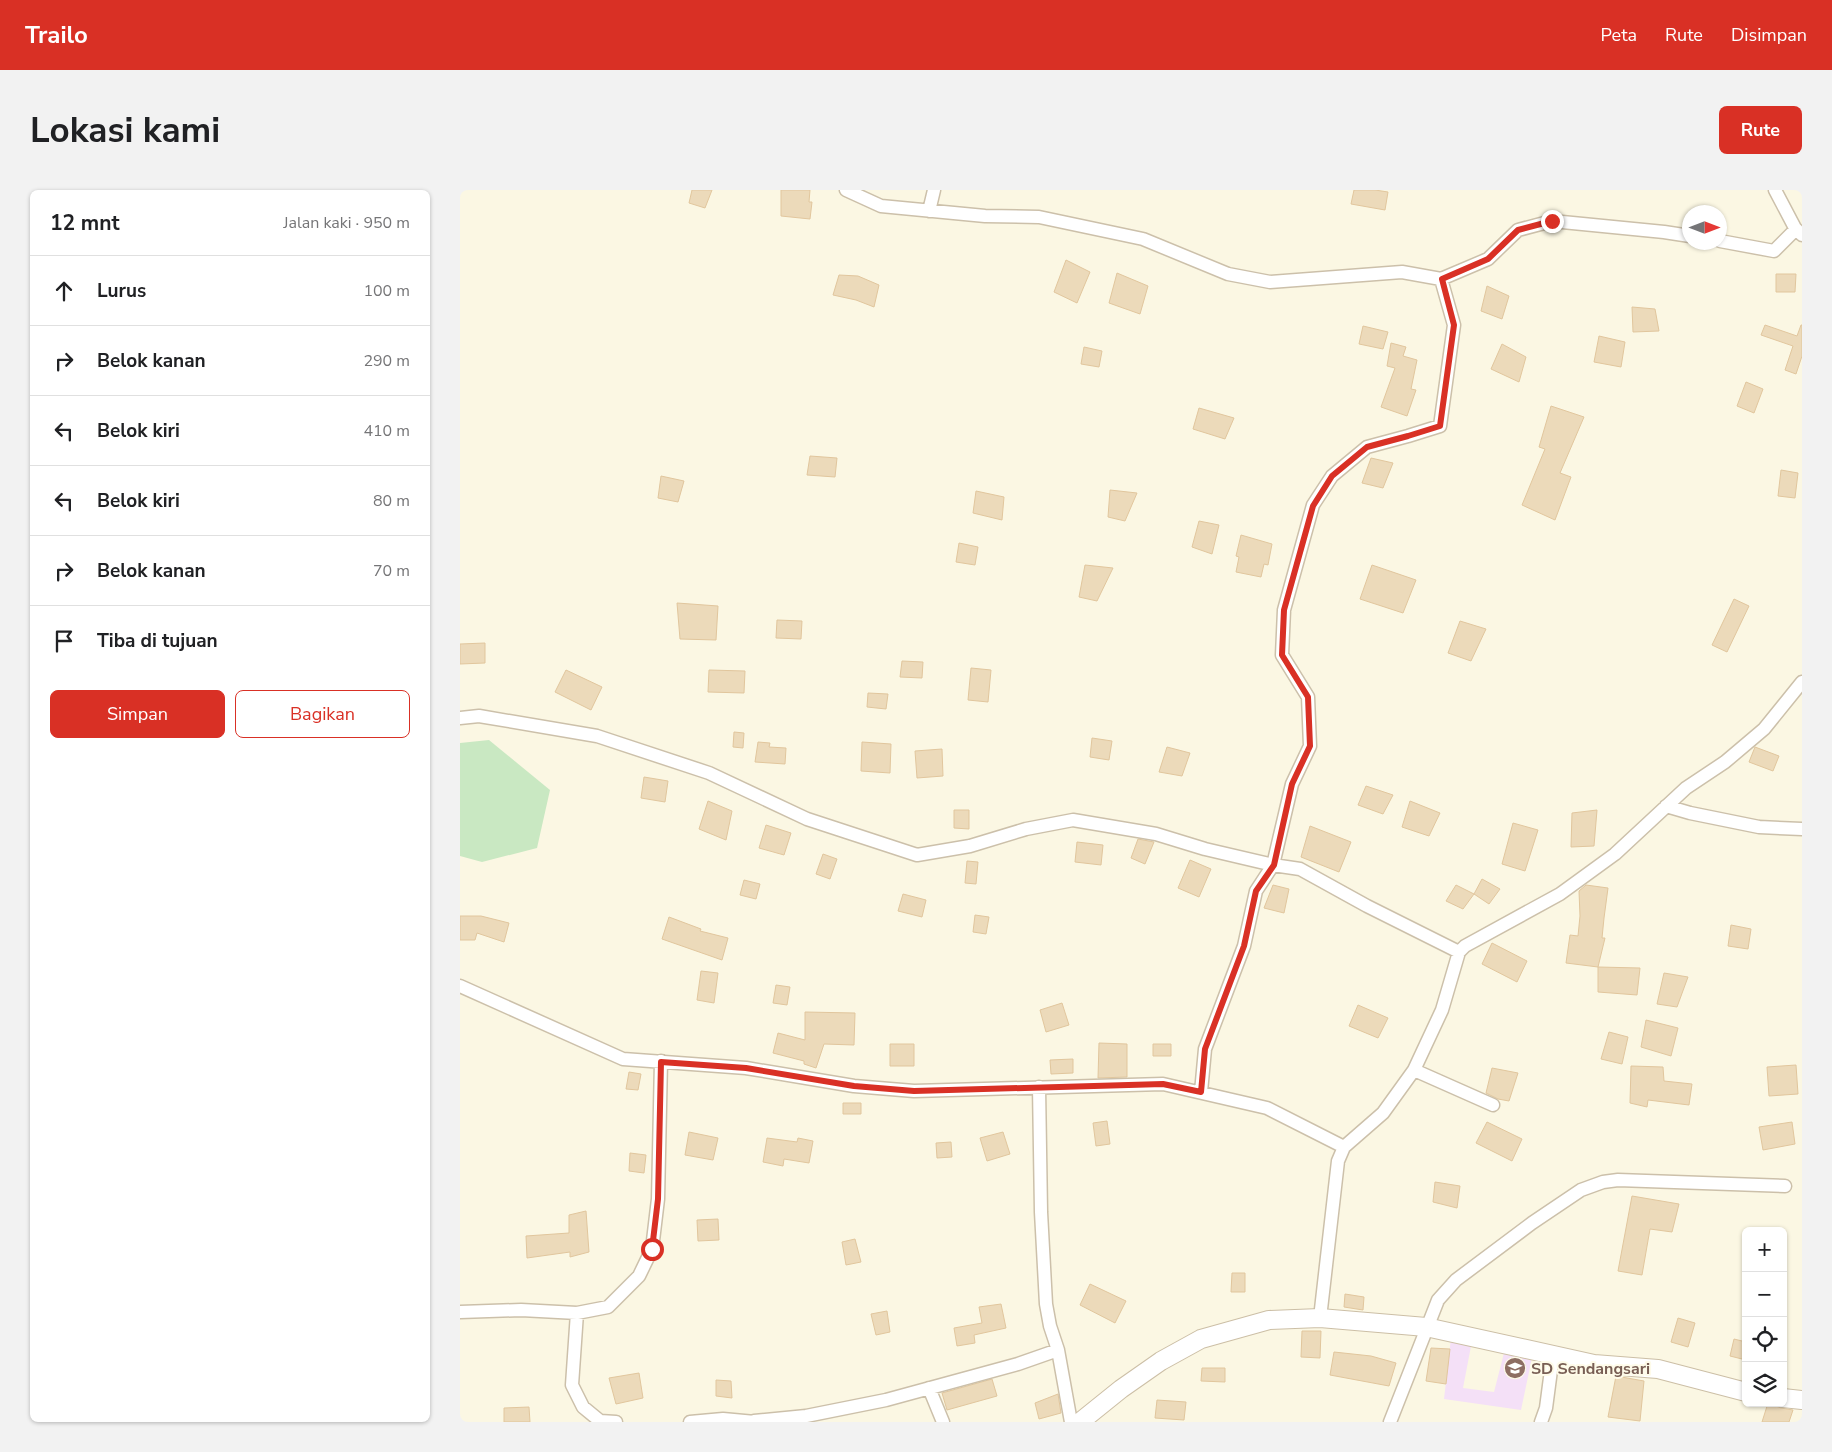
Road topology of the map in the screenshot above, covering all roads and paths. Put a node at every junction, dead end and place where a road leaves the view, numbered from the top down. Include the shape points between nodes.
1 (846, 190) edge
2 (934, 190) edge
3 (1775, 190) edge
4 (929, 211) junction
5 (1799, 232) edge
6 (1682, 235) edge
7 (1727, 243) edge
8 (1442, 279) junction
9 (1802, 682) edge
10 (460, 718) edge
11 (1666, 806) junction
12 (1802, 829) edge
13 (1274, 865) junction
14 (1459, 952) junction
15 (460, 986) edge
16 (661, 1062) junction
17 (1414, 1070) junction
18 (1039, 1087) junction
19 (1201, 1092) junction
20 (1493, 1104) dead end
21 (1344, 1147) junction
22 (1785, 1186) dead end
23 (460, 1312) edge
24 (577, 1313) junction
25 (1320, 1318) junction
26 (1426, 1327) junction
27 (1058, 1350) junction
28 (1553, 1355) junction
29 (929, 1388) junction
30 (1742, 1391) edge
31 (1787, 1398) edge
32 (1802, 1400) edge
33 (616, 1422) edge
34 (690, 1422) edge
35 (754, 1422) edge
36 (943, 1422) edge
37 (1071, 1422) edge
38 (1080, 1422) edge
39 (1390, 1422) edge
40 (1541, 1422) edge

1 - 4 street via 881,206
2 - 4 street
3 - 5 street
4 - 8 street via 1039,217 1143,239 1228,274 1270,282 1402,272
5 - 7 street via 1774,251
6 - 8 street via 1552,221 1518,230 1488,259
8 - 13 street via 1454,325 1440,426 1367,447 1332,476 1313,506 1284,610 1282,655 1308,697 1310,746 1292,784
9 - 11 street via 1764,729
10 - 13 street via 478,716 597,736 708,773 807,819 917,855 970,846 1026,829 1073,820 1156,834
11 - 12 street via 1759,826
11 - 14 street via 1616,854 1560,894
13 - 14 street via 1300,869
13 - 19 street via 1256,891 1244,946 1205,1049
14 - 17 street via 1442,1010
15 - 16 street via 623,1059
16 - 18 street via 746,1068 854,1086 914,1091
16 - 24 street via 658,1199 652,1249 639,1276 608,1308
17 - 20 street
17 - 21 street via 1383,1113
18 - 19 street via 1163,1084
18 - 27 street via 1043,1268 1047,1311
19 - 21 street via 1268,1108
21 - 25 street via 1338,1161
22 - 26 street via 1618,1180 1581,1190 1456,1280 1438,1300
23 - 24 street via 521,1310
24 - 33 street via 572,1385 583,1407 600,1421
25 - 26 street
25 - 38 street via 1269,1320 1201,1339 1161,1361
26 - 28 street
26 - 39 street
27 - 29 street
27 - 37 street
28 - 30 street via 1594,1364 1658,1369
28 - 40 street
29 - 35 street via 806,1416
29 - 36 street
31 - 32 street
34 - 35 street via 723,1418

